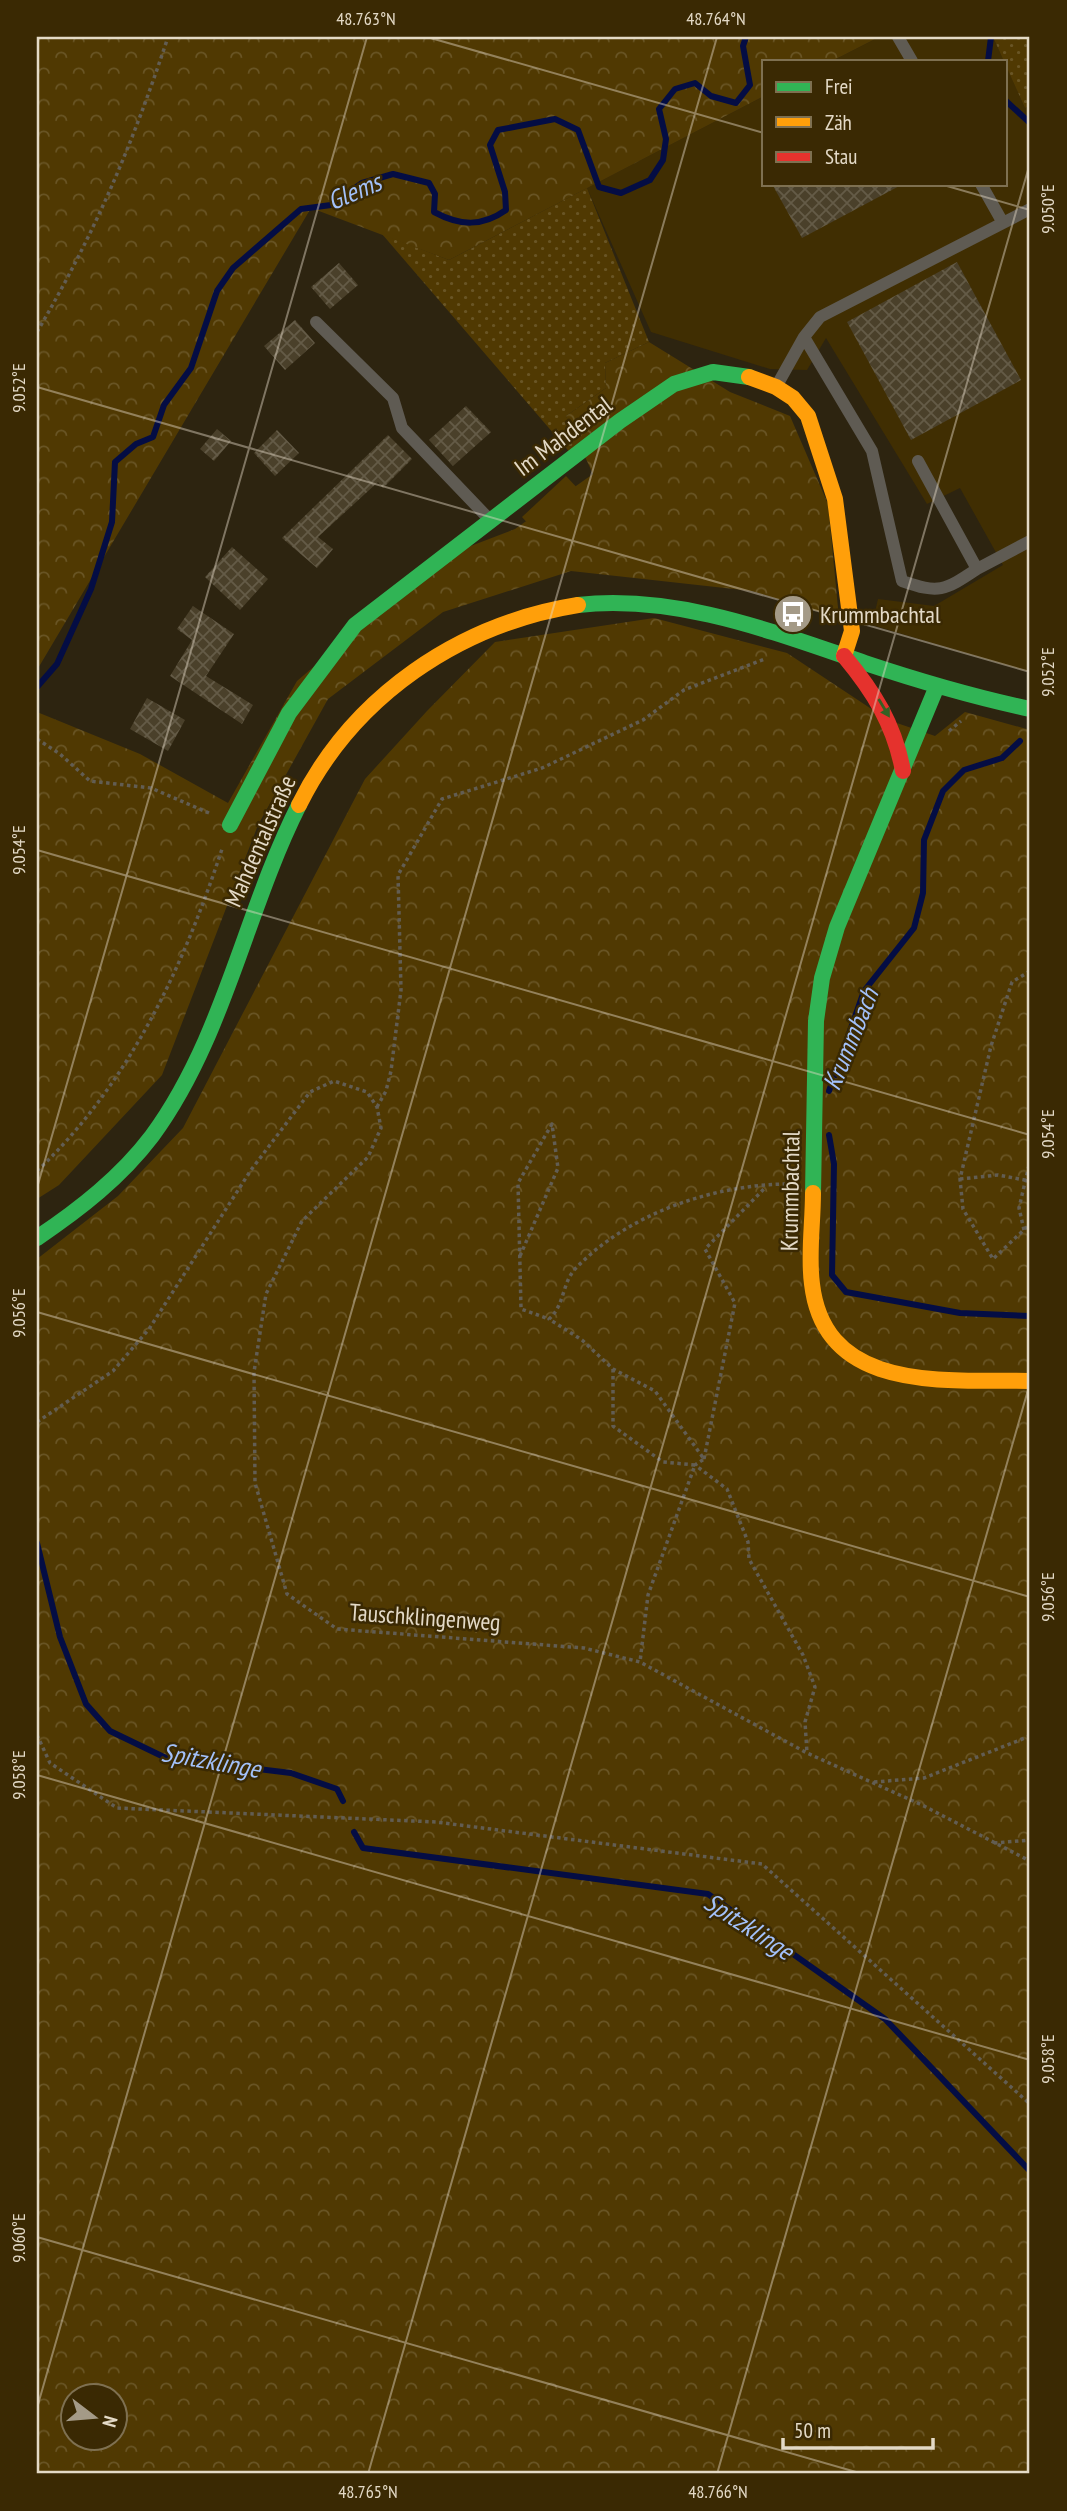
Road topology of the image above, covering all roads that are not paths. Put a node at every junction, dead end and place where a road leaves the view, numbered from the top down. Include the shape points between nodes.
1 (898, 37) edge
2 (911, 60) edge
3 (982, 186) edge
4 (1030, 209) edge
5 (1003, 223) junction
6 (316, 322) dead end
7 (804, 337) junction
8 (776, 387) junction
9 (918, 461) dead end
10 (491, 520) junction
11 (1030, 541) edge
12 (977, 569) junction
13 (844, 656) junction
14 (937, 686) junction
15 (1030, 709) edge
16 (903, 771) junction
17 (230, 825) road end
18 (37, 1238) edge
19 (1030, 1381) edge

1 - 2 lane
3 - 5 lane
4 - 5 lane
5 - 7 lane via 820,317
6 - 10 lane via 393,398 402,428
7 - 8 lane
7 - 12 lane via 872,451 902,581 930,591 956,583
8 - 10 street, Im Mahdental via 748,376 713,372 674,384
8 - 13 street, Im Mahdental via 808,416 835,499 852,631
9 - 12 lane
10 - 17 street, Im Mahdental via 355,625 289,713
11 - 12 lane
13 - 14 street, Mahdentalstraße
13 -> 16 street via 897,731
13 - 18 street, Mahdentalstraße via 777,634 663,607 625,603 570,607 508,622 421,664 388,688 338,741 294,808 202,1048 164,1118 141,1151 100,1193
14 - 15 street, Mahdentalstraße
14 - 16 street, Krummbachtal
16 - 19 street, Krummbachtal via 837,927 822,978 817,1021 812,1284 834,1338 855,1358 884,1373

